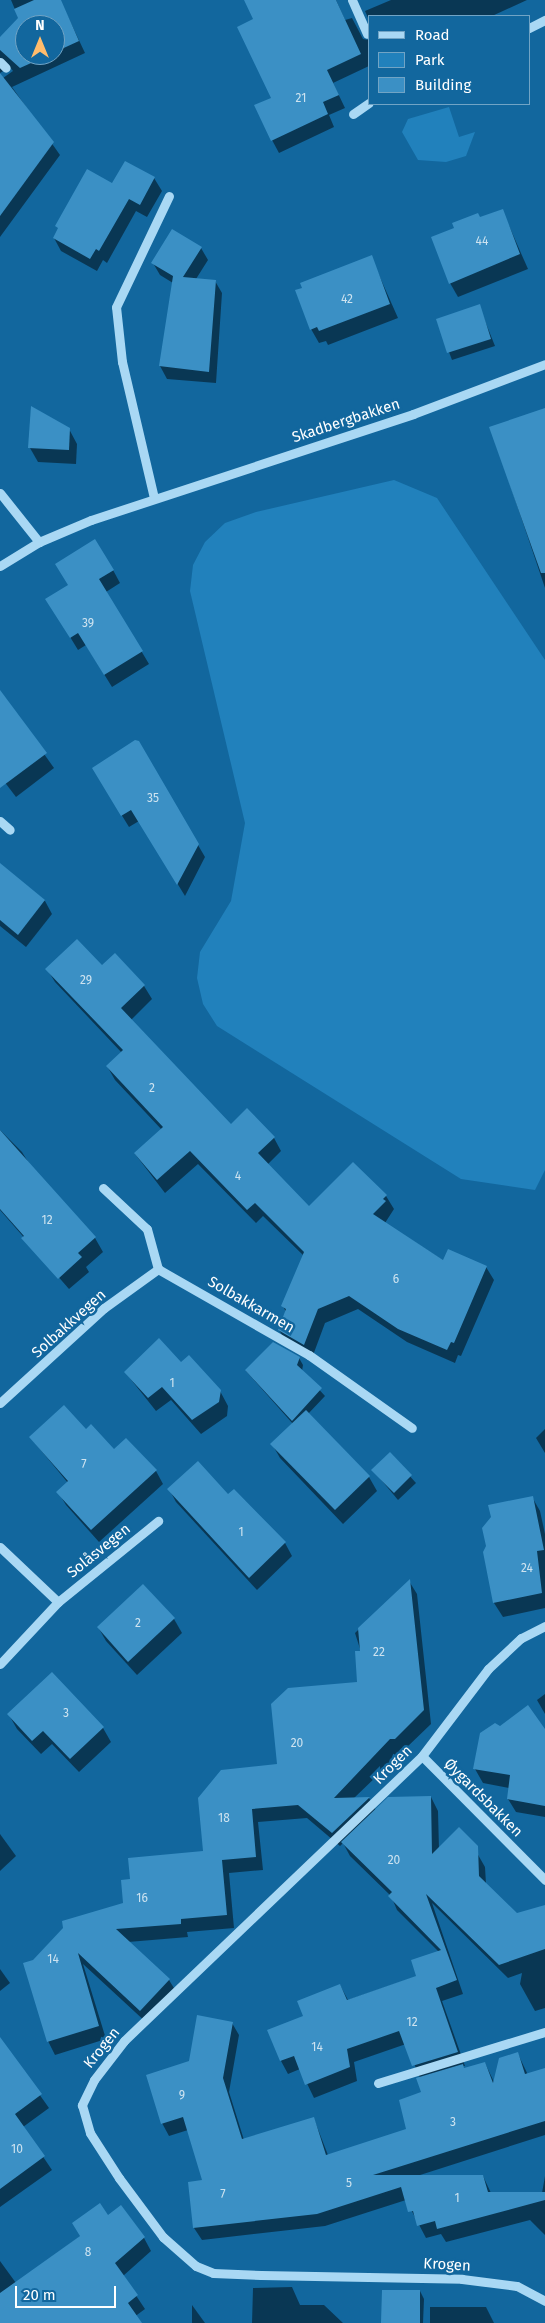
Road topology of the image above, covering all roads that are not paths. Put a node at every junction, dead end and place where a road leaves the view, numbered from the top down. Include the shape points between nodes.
1 (352, 0) edge
2 (545, 20) edge
3 (530, 28) edge
4 (367, 34) dead end
5 (368, 103) edge
6 (353, 114) dead end
7 (169, 196) dead end
8 (545, 364) edge
9 (0, 493) edge
10 (154, 498) junction
11 (39, 542) junction
12 (0, 566) edge
13 (0, 821) edge
14 (10, 830) dead end
15 (103, 1188) dead end
16 (158, 1269) junction
17 (0, 1403) edge
18 (412, 1428) dead end
19 (158, 1521) dead end
20 (0, 1547) edge
21 (58, 1602) junction
22 (545, 1626) edge
23 (0, 1664) edge
24 (422, 1756) junction
25 (545, 1880) edge
26 (545, 2032) edge
27 (378, 2083) dead end
28 (545, 2302) edge

1 - 4 street
2 - 3 street
5 - 6 street
7 - 10 street via 116,308 122,362
8 - 10 street, Skadbergbakken via 413,414
9 - 11 street
10 - 11 street, Skadbergbakken
11 - 12 street, Skadbergbakken
13 - 14 street
15 - 16 street via 147,1229
16 - 17 street, Solbakkvegen via 104,1308
16 - 18 street, Solbakkarmen via 309,1355
19 - 21 street, Solåsvegen
20 - 21 street
21 - 23 street, Solåsvegen
22 - 24 street, Krogen via 521,1638 488,1668
24 - 25 street, Øygardsbakken
24 - 28 street, Krogen via 124,2041 94,2080 82,2105 90,2133 119,2178 163,2237 196,2266 213,2272 260,2275 462,2279 517,2286
26 - 27 street

